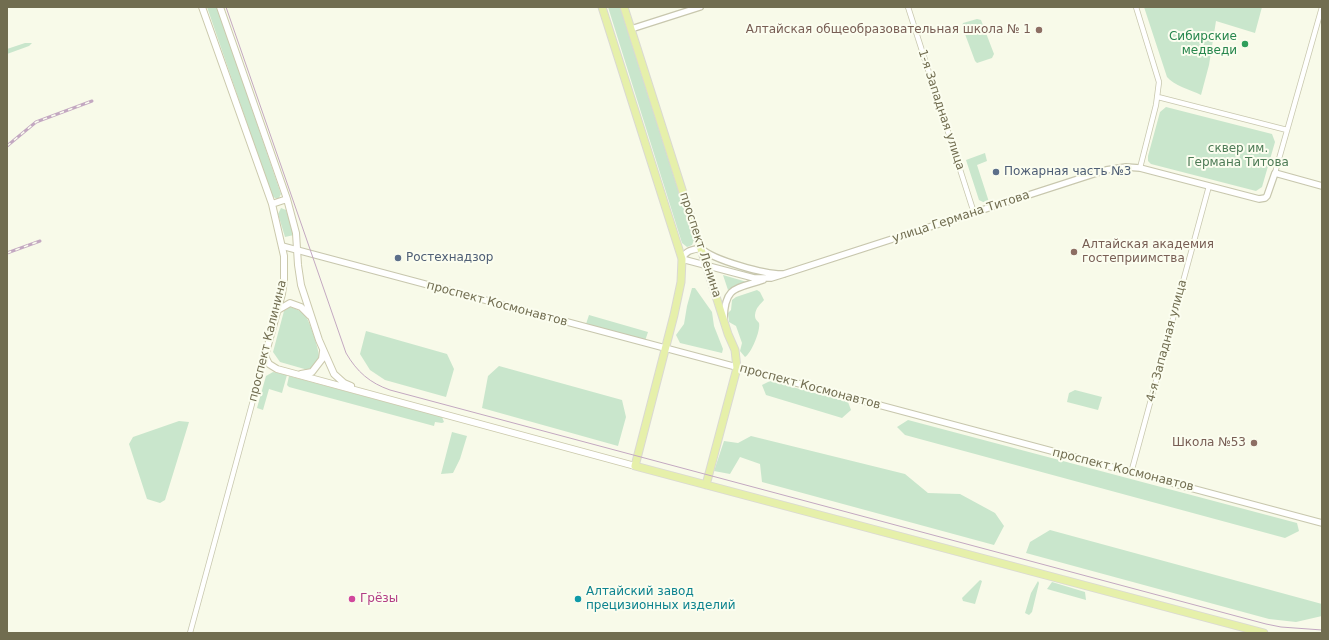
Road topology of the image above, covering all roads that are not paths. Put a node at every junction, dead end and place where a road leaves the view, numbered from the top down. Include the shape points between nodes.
1 (202, 7) edge
2 (220, 7) edge
3 (602, 7) edge
4 (624, 7) edge
5 (700, 7) edge
6 (908, 7) edge
7 (1136, 7) edge
8 (1322, 7) edge
9 (630, 29) junction
10 (1158, 97) junction
11 (1287, 130) junction
12 (1140, 168) junction
13 (1275, 173) junction
14 (1209, 186) junction
15 (1322, 186) edge
16 (287, 199) junction
17 (272, 204) junction
18 (974, 213) junction
19 (282, 246) junction
20 (701, 248) junction
21 (298, 251) junction
22 (682, 259) junction
23 (707, 267) junction
24 (784, 274) junction
25 (771, 278) junction
26 (277, 311) junction
27 (312, 318) junction
28 (724, 322) junction
29 (665, 349) junction
30 (323, 351) junction
31 (265, 356) junction
32 (737, 368) junction
33 (298, 374) junction
34 (367, 394) junction
35 (635, 466) junction
36 (1131, 473) junction
37 (706, 485) junction
38 (1322, 521) edge
39 (190, 633) edge
40 (1264, 633) edge

1 - 17 main road, проспект Калинина
2 - 16 main road
3 - 22 main road, проспект Ленина
4 - 9 main road, проспект Ленина
5 - 9 street
6 - 18 street, 1-я Западная улица
7 - 10 street via 1158,74
8 - 11 street, улица Германа Титова
9 - 20 main road, проспект Ленина
10 - 11 street
10 - 12 street
11 - 13 street, улица Германа Титова
12 - 14 street, улица Германа Титова
12 - 18 street, улица Германа Титова via 1106,170
13 - 14 street, улица Германа Титова via 1265,198 1259,199
13 - 15 street
14 - 36 street, 4-я Западная улица
16 - 17 main road
16 - 21 main road
17 - 19 main road, проспект Калинина
18 - 24 street, улица Германа Титова
19 - 21 street, проспект Космонавтов
19 - 26 main road, проспект Калинина via 285,267
20 - 22 street via 689,250
20 - 23 main road, проспект Ленина
20 - 24 street via 710,255 770,274
21 - 27 main road via 299,275
21 - 29 street, проспект Космонавтов
22 - 23 street
22 - 29 main road, проспект Ленина via 680,282
23 - 25 street via 754,278
23 - 28 main road, проспект Ленина
24 - 25 street, улица Германа Титова
25 - 28 street via 730,294 725,301
26 - 27 main road via 285,305 295,304
26 - 31 main road, проспект Калинина
27 - 30 main road
28 - 32 main road, проспект Ленина via 735,350
29 - 32 street, проспект Космонавтов
29 - 35 main road, проспект Ленина
30 - 33 main road via 322,359 312,372
30 - 34 main road via 334,374 344,383
31 - 33 main road via 266,361 273,367
31 - 39 street, проспект Калинина
32 - 36 street, проспект Космонавтов
32 - 37 main road, проспект Ленина
33 - 34 main road
34 - 35 main road
35 - 37 main road
36 - 38 street, проспект Космонавтов
37 - 40 main road

